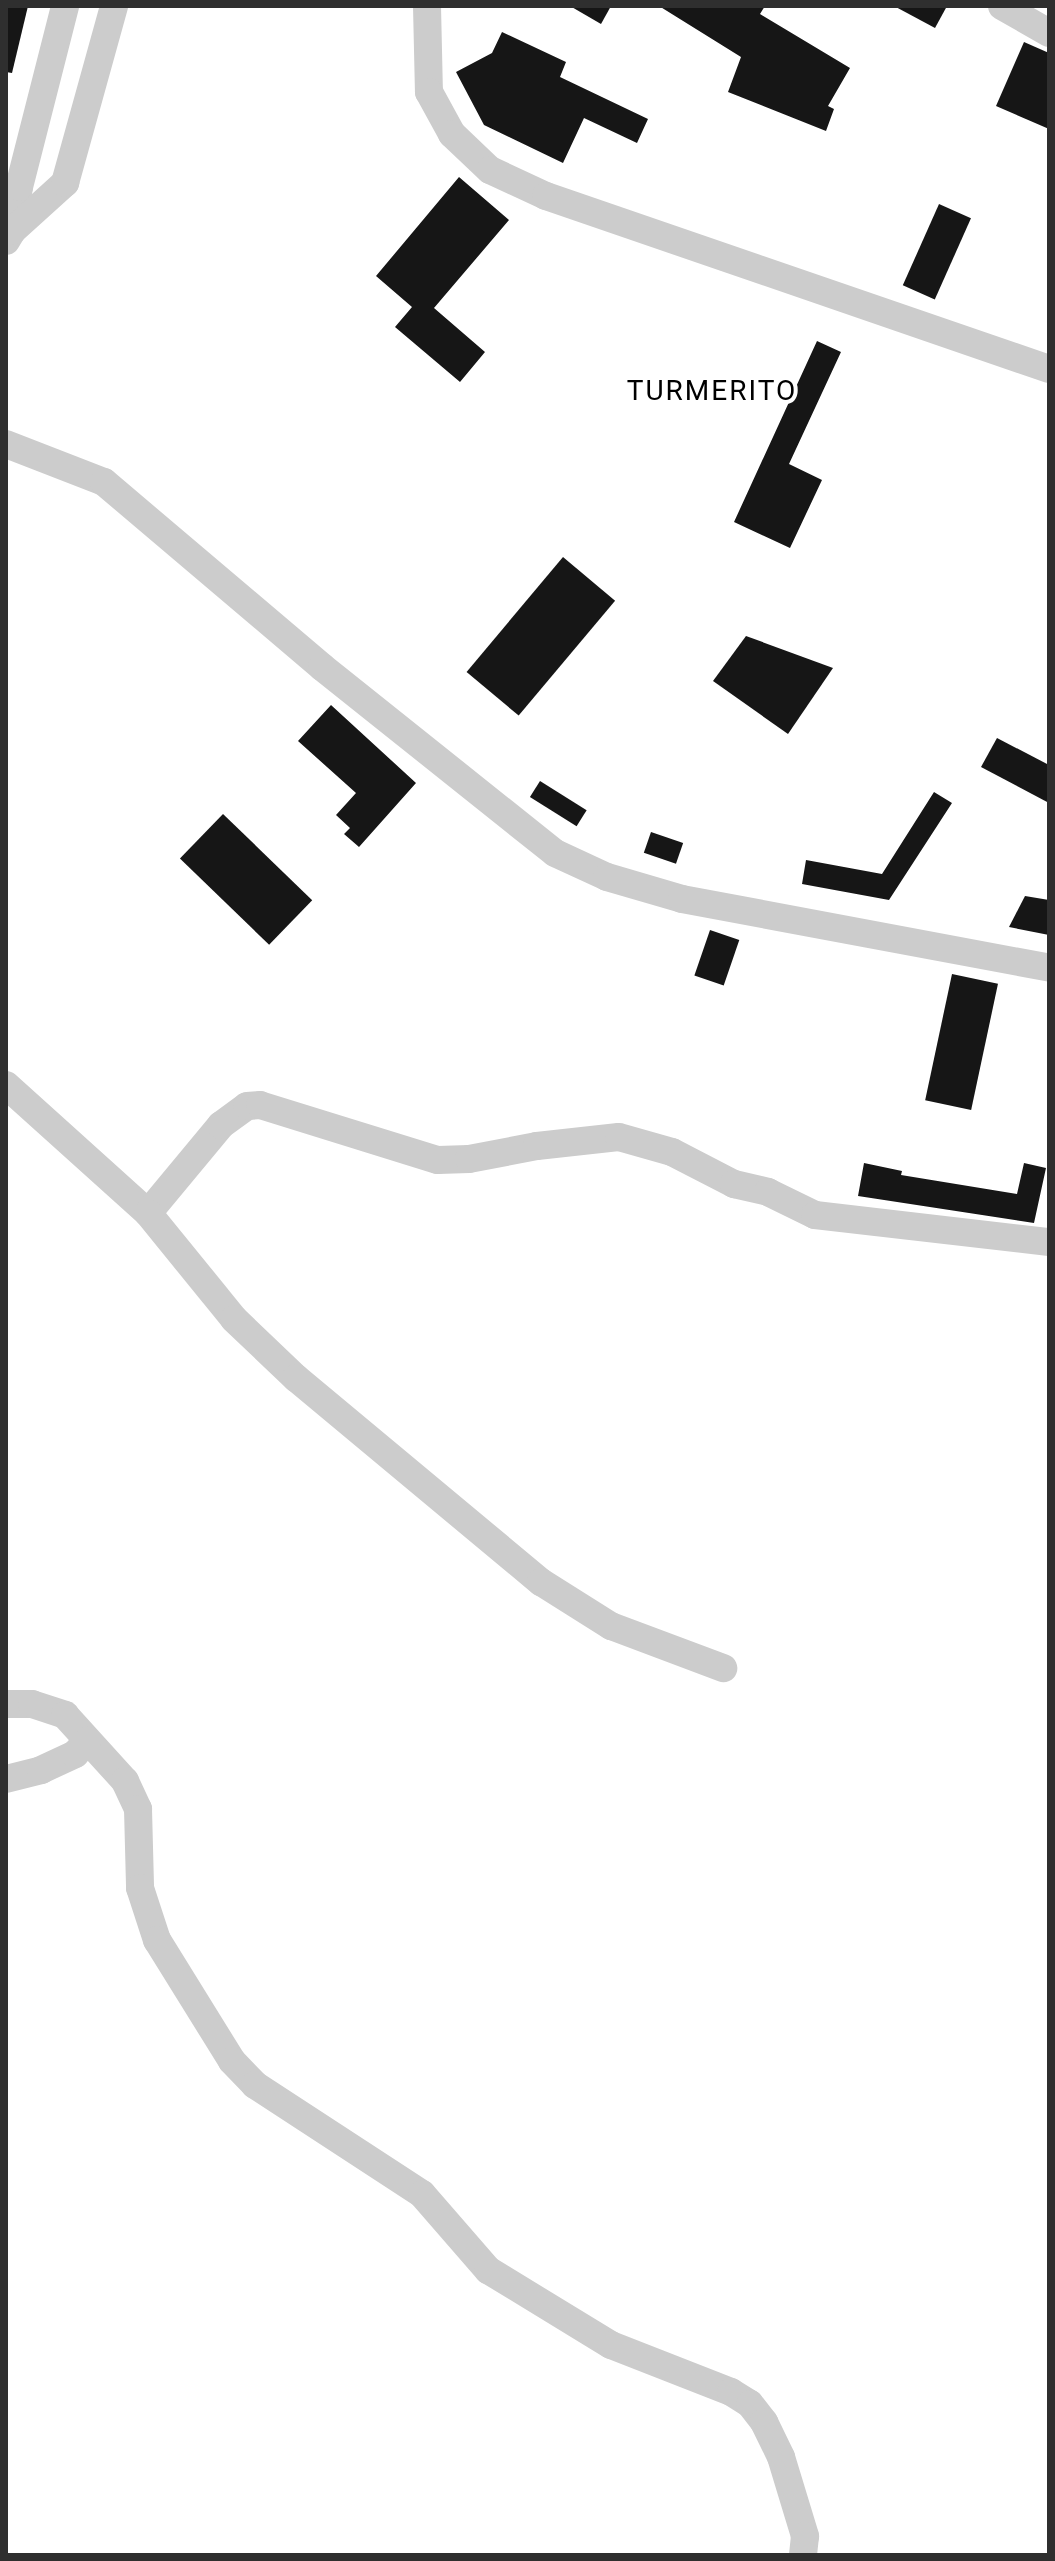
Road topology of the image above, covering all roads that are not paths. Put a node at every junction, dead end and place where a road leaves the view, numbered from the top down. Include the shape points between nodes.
1 (65, 6) edge
2 (114, 6) edge
3 (427, 6) edge
4 (1002, 6) edge
5 (1049, 33) edge
6 (9, 236) edge
7 (1049, 369) edge
8 (6, 444) edge
9 (1049, 968) edge
10 (6, 1085) edge
11 (148, 1213) junction
12 (1049, 1242) edge
13 (723, 1668) dead end
14 (6, 1704) edge
15 (87, 1741) junction
16 (6, 1779) edge
17 (803, 2555) edge

1 - 6 street
2 - 6 street via 65,183
3 - 7 street via 429,92 452,134 490,170 546,196
4 - 5 street
8 - 9 street via 104,482 322,667 555,853 607,877 682,899
10 - 11 street
11 - 12 street via 221,1125 247,1106 260,1105 438,1160 619,1137 672,1152 734,1184 768,1192 815,1215
11 - 13 street via 234,1319 541,1582 611,1626
14 - 15 street via 32,1704 65,1715
15 - 16 street via 53,1765
15 - 17 street via 125,1781 138,1809 140,1888 157,1940 232,2061 255,2085 422,2194 488,2270 611,2345 750,2404 781,2457 805,2536

